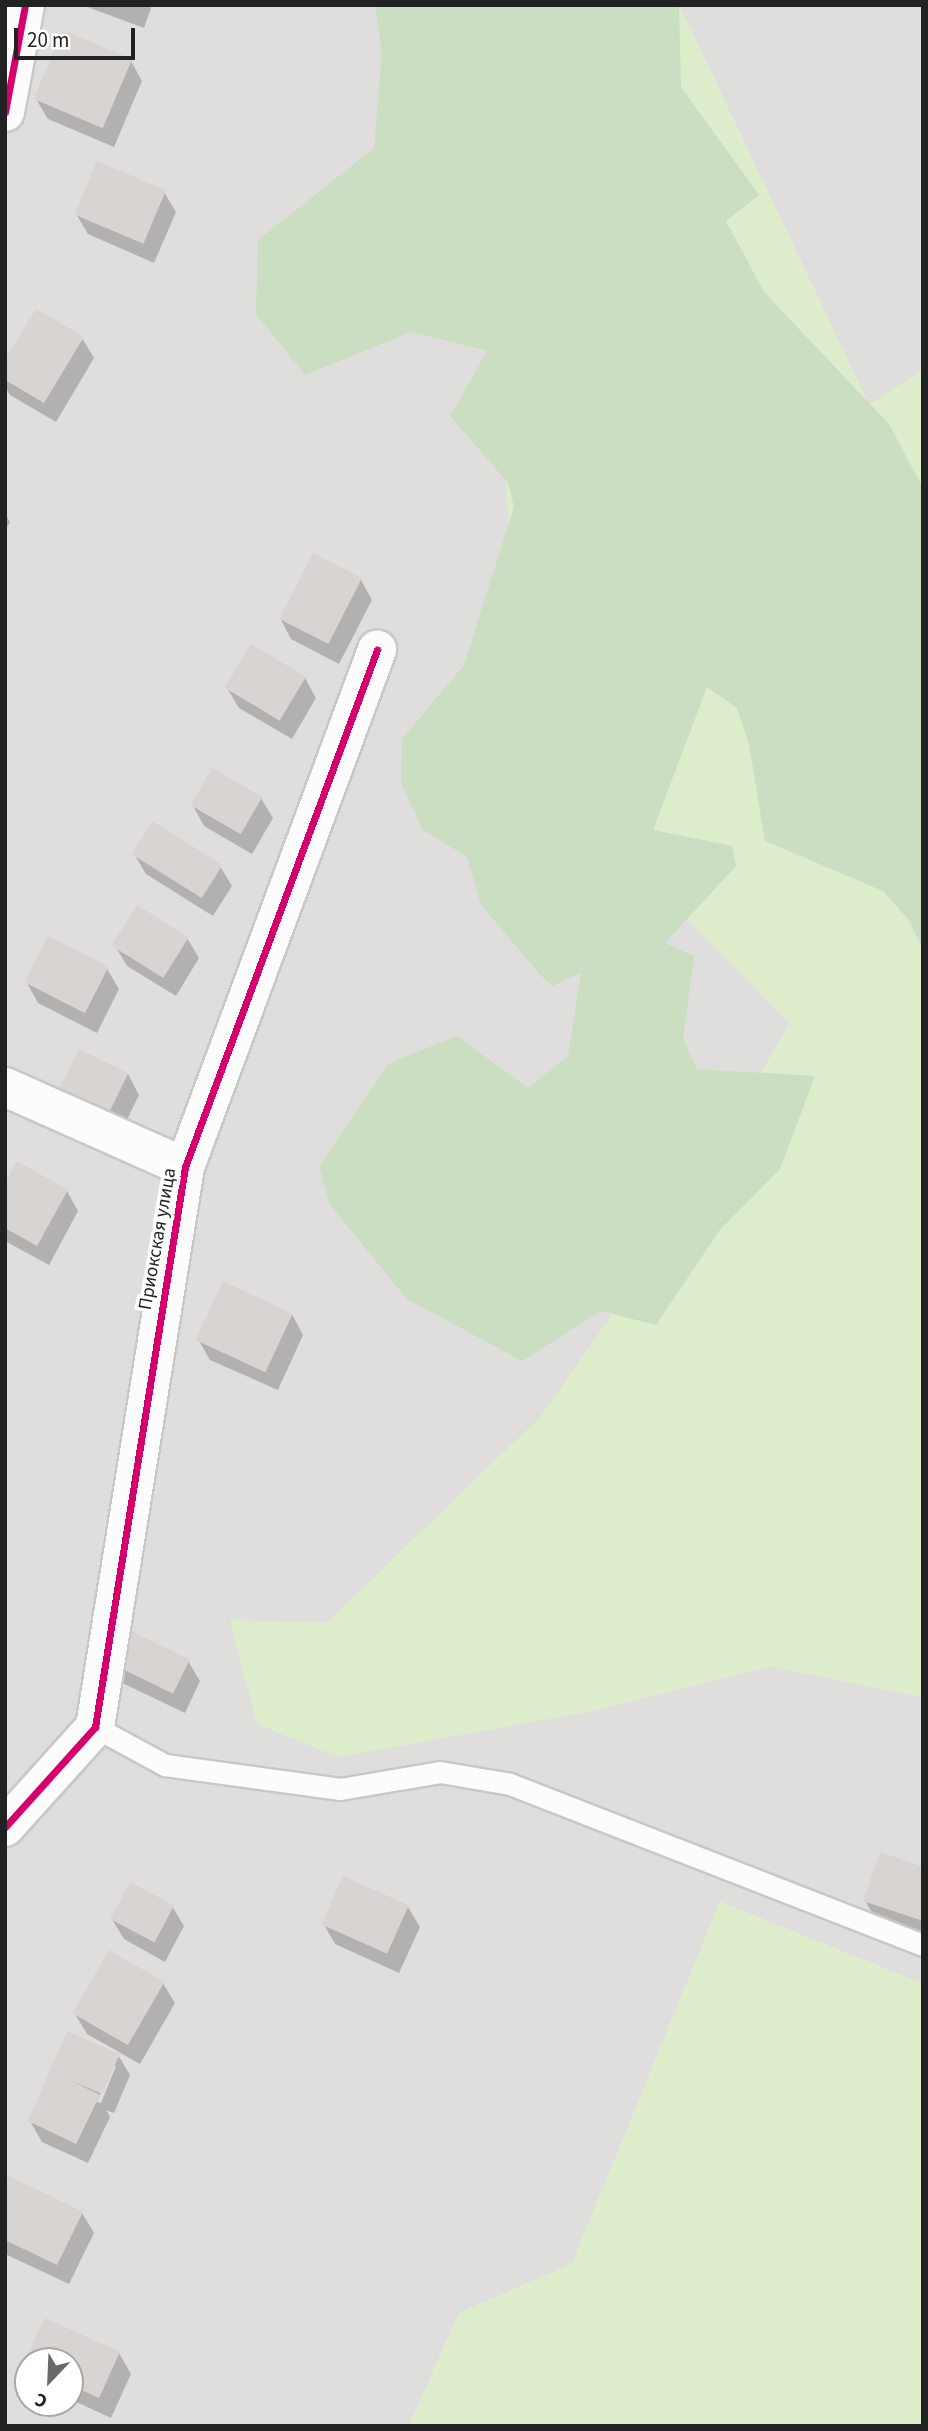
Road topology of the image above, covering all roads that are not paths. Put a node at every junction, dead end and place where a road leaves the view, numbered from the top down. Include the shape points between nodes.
1 (25, 5) edge
2 (5, 112) edge
3 (377, 649) dead end
4 (5, 1087) edge
5 (185, 1167) junction
6 (95, 1727) junction
7 (5, 1827) edge
8 (923, 1945) edge

1 - 2 street
3 - 5 street, Приокская улица
4 - 5 street
5 - 6 street, Приокская улица
6 - 7 street
6 - 8 lane via 165,1765 340,1789 440,1772 510,1784

